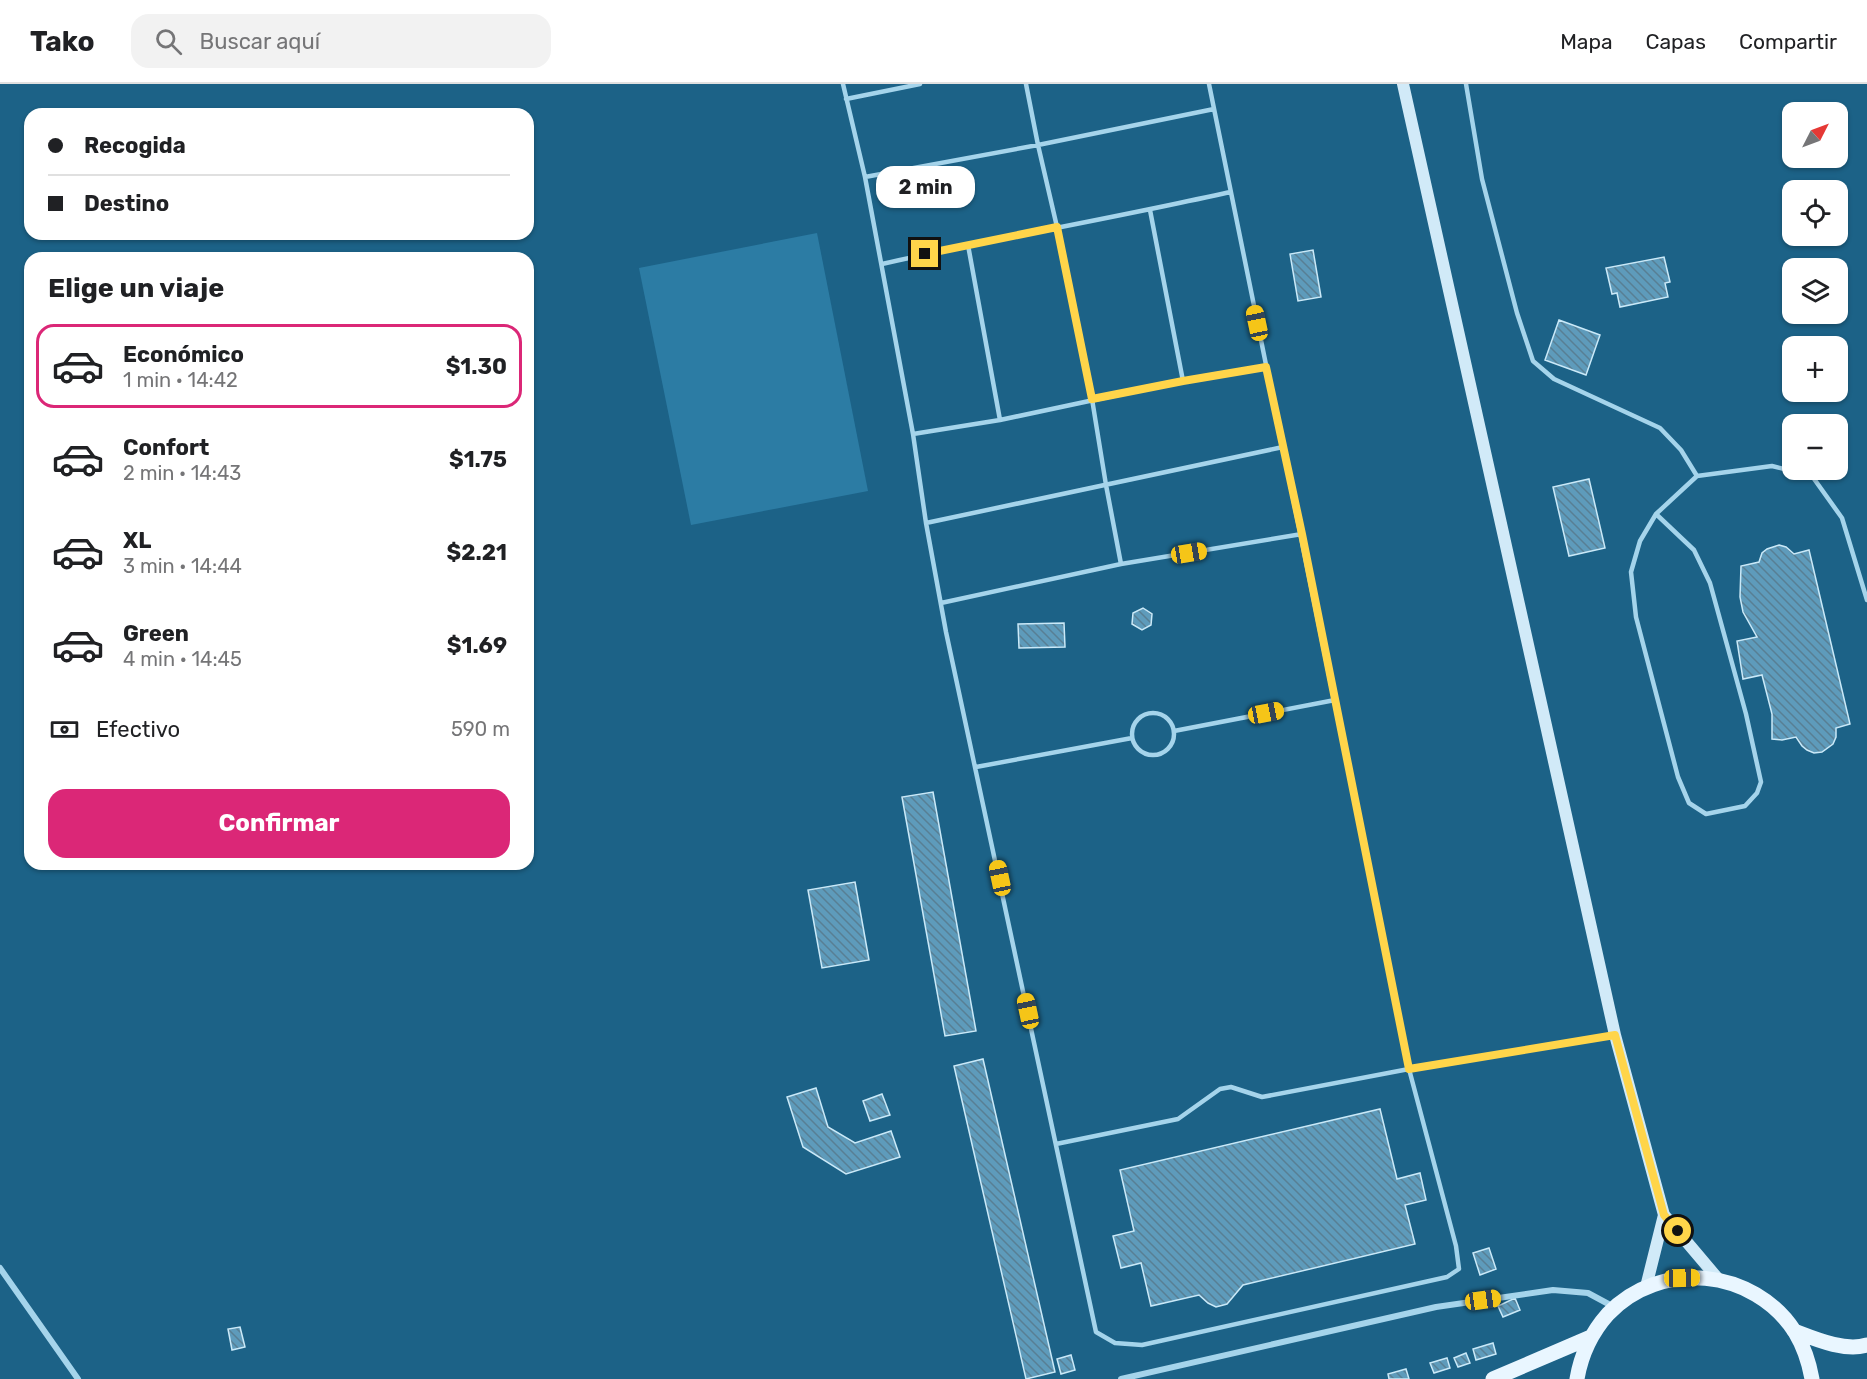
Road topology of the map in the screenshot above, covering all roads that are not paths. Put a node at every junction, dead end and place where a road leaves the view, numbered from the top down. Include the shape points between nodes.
1 (843, 84) edge
2 (920, 84) edge
3 (1026, 84) edge
4 (1209, 84) edge
5 (1403, 84) edge
6 (1466, 84) edge
7 (846, 99) junction
8 (1214, 109) junction
9 (1038, 146) junction
10 (865, 177) junction
11 (1230, 192) junction
12 (1150, 210) junction
13 (1057, 227) junction
14 (968, 245) junction
15 (882, 264) junction
16 (1266, 367) junction
17 (1183, 381) junction
18 (1092, 399) junction
19 (1000, 420) junction
20 (913, 434) junction
21 (1283, 447) junction
22 (1697, 476) junction
23 (1106, 485) junction
24 (1656, 514) junction
25 (926, 523) junction
26 (1302, 534) junction
27 (1121, 564) junction
28 (1867, 600) edge
29 (941, 603) junction
30 (1335, 700) junction
31 (1174, 731) junction
32 (1132, 738) junction
33 (976, 767) junction
34 (1615, 1035) junction
35 (1409, 1069) junction
36 (1056, 1144) junction
37 (1664, 1215) junction
38 (0, 1268) edge
39 (1719, 1280) junction
40 (1646, 1287) junction
41 (1614, 1308) junction
42 (1794, 1331) junction
43 (1591, 1337) junction
44 (1867, 1345) edge
45 (78, 1379) edge
46 (1121, 1379) edge
47 (1493, 1379) edge
48 (1577, 1379) edge
49 (1812, 1379) edge

1 - 7 lane
2 - 7 lane
3 - 9 lane
4 - 8 lane
5 - 34 main road
6 - 22 lane via 1482,179 1533,361 1554,379 1660,428 1681,450
7 - 10 lane
8 - 9 lane
8 - 11 lane
9 - 10 lane
9 - 13 lane
10 - 15 lane
11 - 12 lane
11 - 16 lane
12 - 13 lane
12 - 17 lane
13 - 14 lane
13 - 18 lane
14 - 15 lane
14 - 19 lane
15 - 20 lane
16 - 17 lane
16 - 21 lane
17 - 18 lane
18 - 19 lane
18 - 23 lane
19 - 20 lane
20 - 25 lane
21 - 23 lane
21 - 26 lane
22 - 24 lane
22 - 28 lane via 1772,466 1812,477 1842,518
23 - 25 lane
23 - 27 lane
24 - 24 lane via 1640,541 1631,572 1636,617 1678,777 1689,803 1707,814 1745,806 1761,782 1710,583 1694,550
25 - 29 lane
26 - 27 lane
26 - 30 lane
27 - 29 lane
29 - 33 lane
30 - 31 lane
30 - 35 lane
31 - 32 lane via 1169,748 1160,754 1142,752
31 - 32 lane via 1165,717 1155,713 1136,722
32 - 33 lane
33 - 36 lane
34 - 35 lane
34 - 37 main road
35 - 36 lane via 1262,1097 1231,1087 1220,1089 1178,1119
35 - 36 lane via 1459,1269 1447,1277 1142,1345 1115,1343 1096,1332
37 - 39 main road
37 - 40 main road
38 - 45 street
39 - 40 main road via 1682,1278
39 - 42 main road via 1754,1293
40 - 41 main road
41 - 43 main road
41 - 46 street via 1588,1293 1553,1290 1436,1307
42 - 44 main road via 1827,1344
42 - 49 main road
43 - 47 main road
43 - 48 main road

